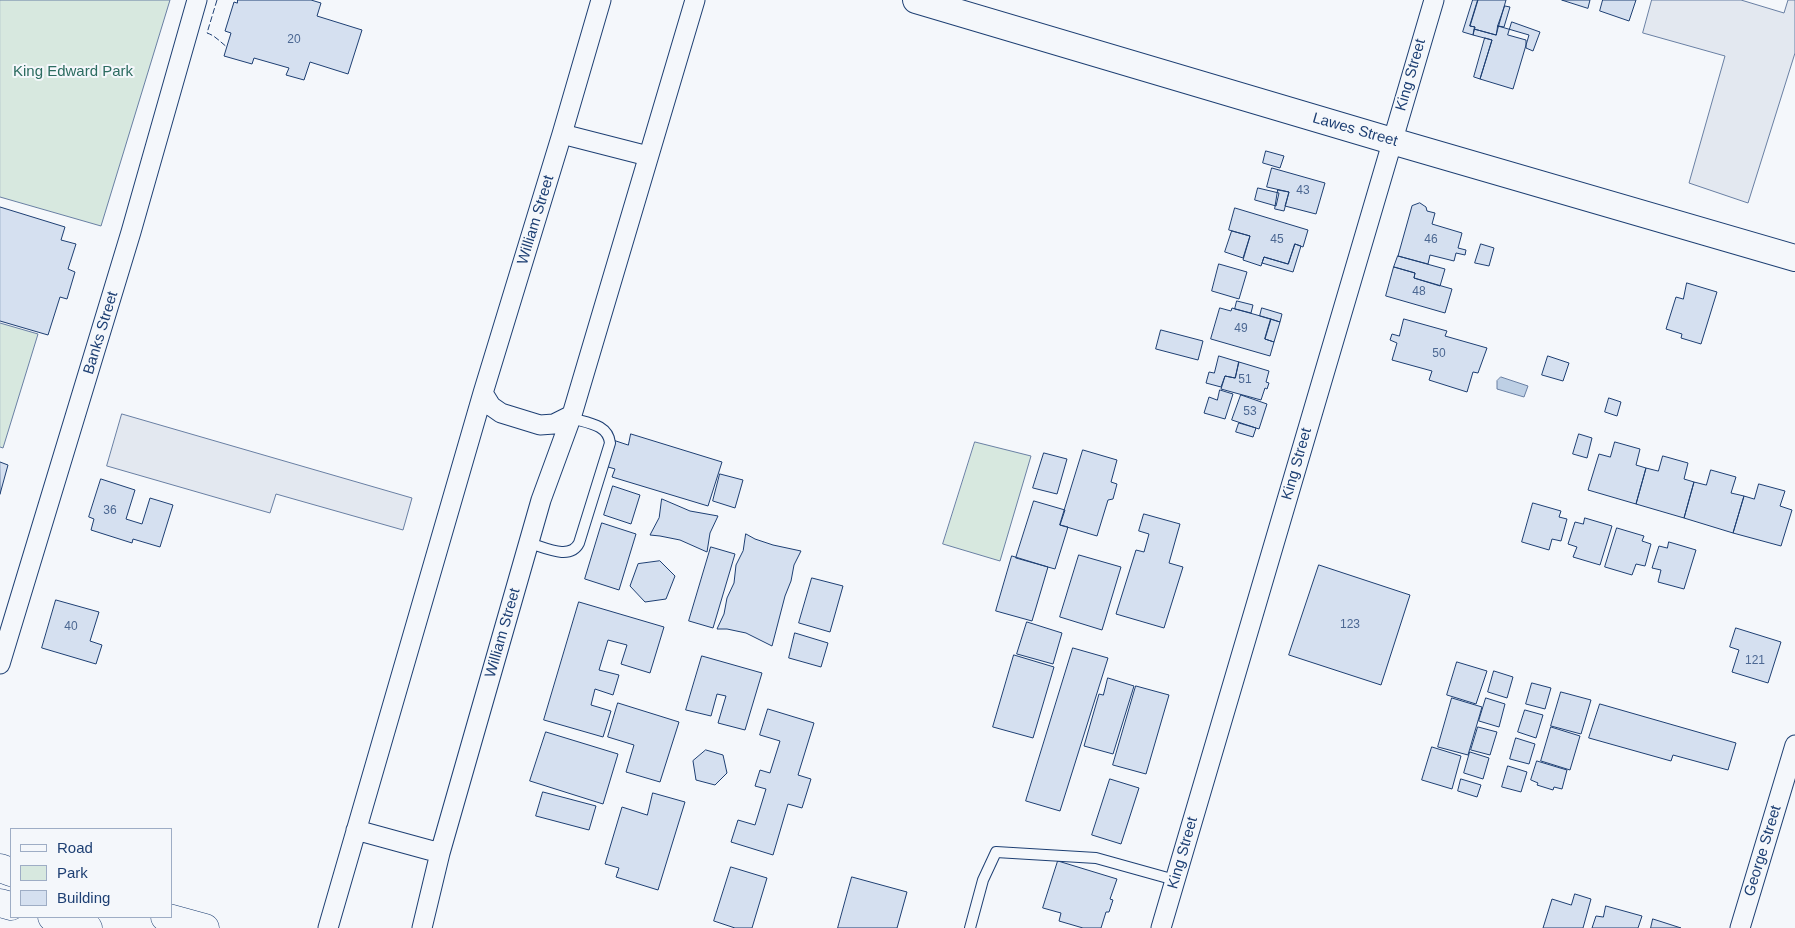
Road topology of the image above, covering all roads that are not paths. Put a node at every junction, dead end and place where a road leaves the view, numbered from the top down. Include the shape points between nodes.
1 (197, 0) edge
2 (601, 0) edge
3 (695, 0) edge
4 (916, 0) edge
5 (1434, 0) edge
6 (562, 134) junction
7 (1392, 141) junction
8 (648, 156) junction
9 (1795, 258) edge
10 (483, 392) junction
11 (572, 417) junction
12 (529, 543) junction
13 (0, 664) edge
14 (1795, 744) edge
15 (356, 830) junction
16 (440, 853) junction
17 (1175, 880) junction
18 (55, 918) edge
19 (169, 918) edge
20 (88, 928) edge
21 (204, 928) edge
22 (328, 928) edge
23 (422, 928) edge
24 (970, 928) edge
25 (1161, 928) edge
26 (1740, 928) edge

1 - 13 street, Banks Street via 131,232
2 - 6 street, William Street
3 - 8 street, William Street
4 - 7 main road, Lawes Street
5 - 7 street, King Street
6 - 8 street
6 - 10 street, William Street
7 - 9 main road, Lawes Street
7 - 17 street, King Street
8 - 11 street, William Street
10 - 11 street via 491,406 501,413 540,425
10 - 15 street, William Street
11 - 12 street, William Street via 541,500
11 - 12 lane via 598,426 610,438 580,544 567,553
12 - 16 street, William Street
14 - 26 street, George Street
15 - 16 street
15 - 22 street, William Street
16 - 23 street, William Street
17 - 24 lane via 1096,858 996,852 982,880
17 - 25 street, King Street
18 - 20 highway
19 - 21 highway

